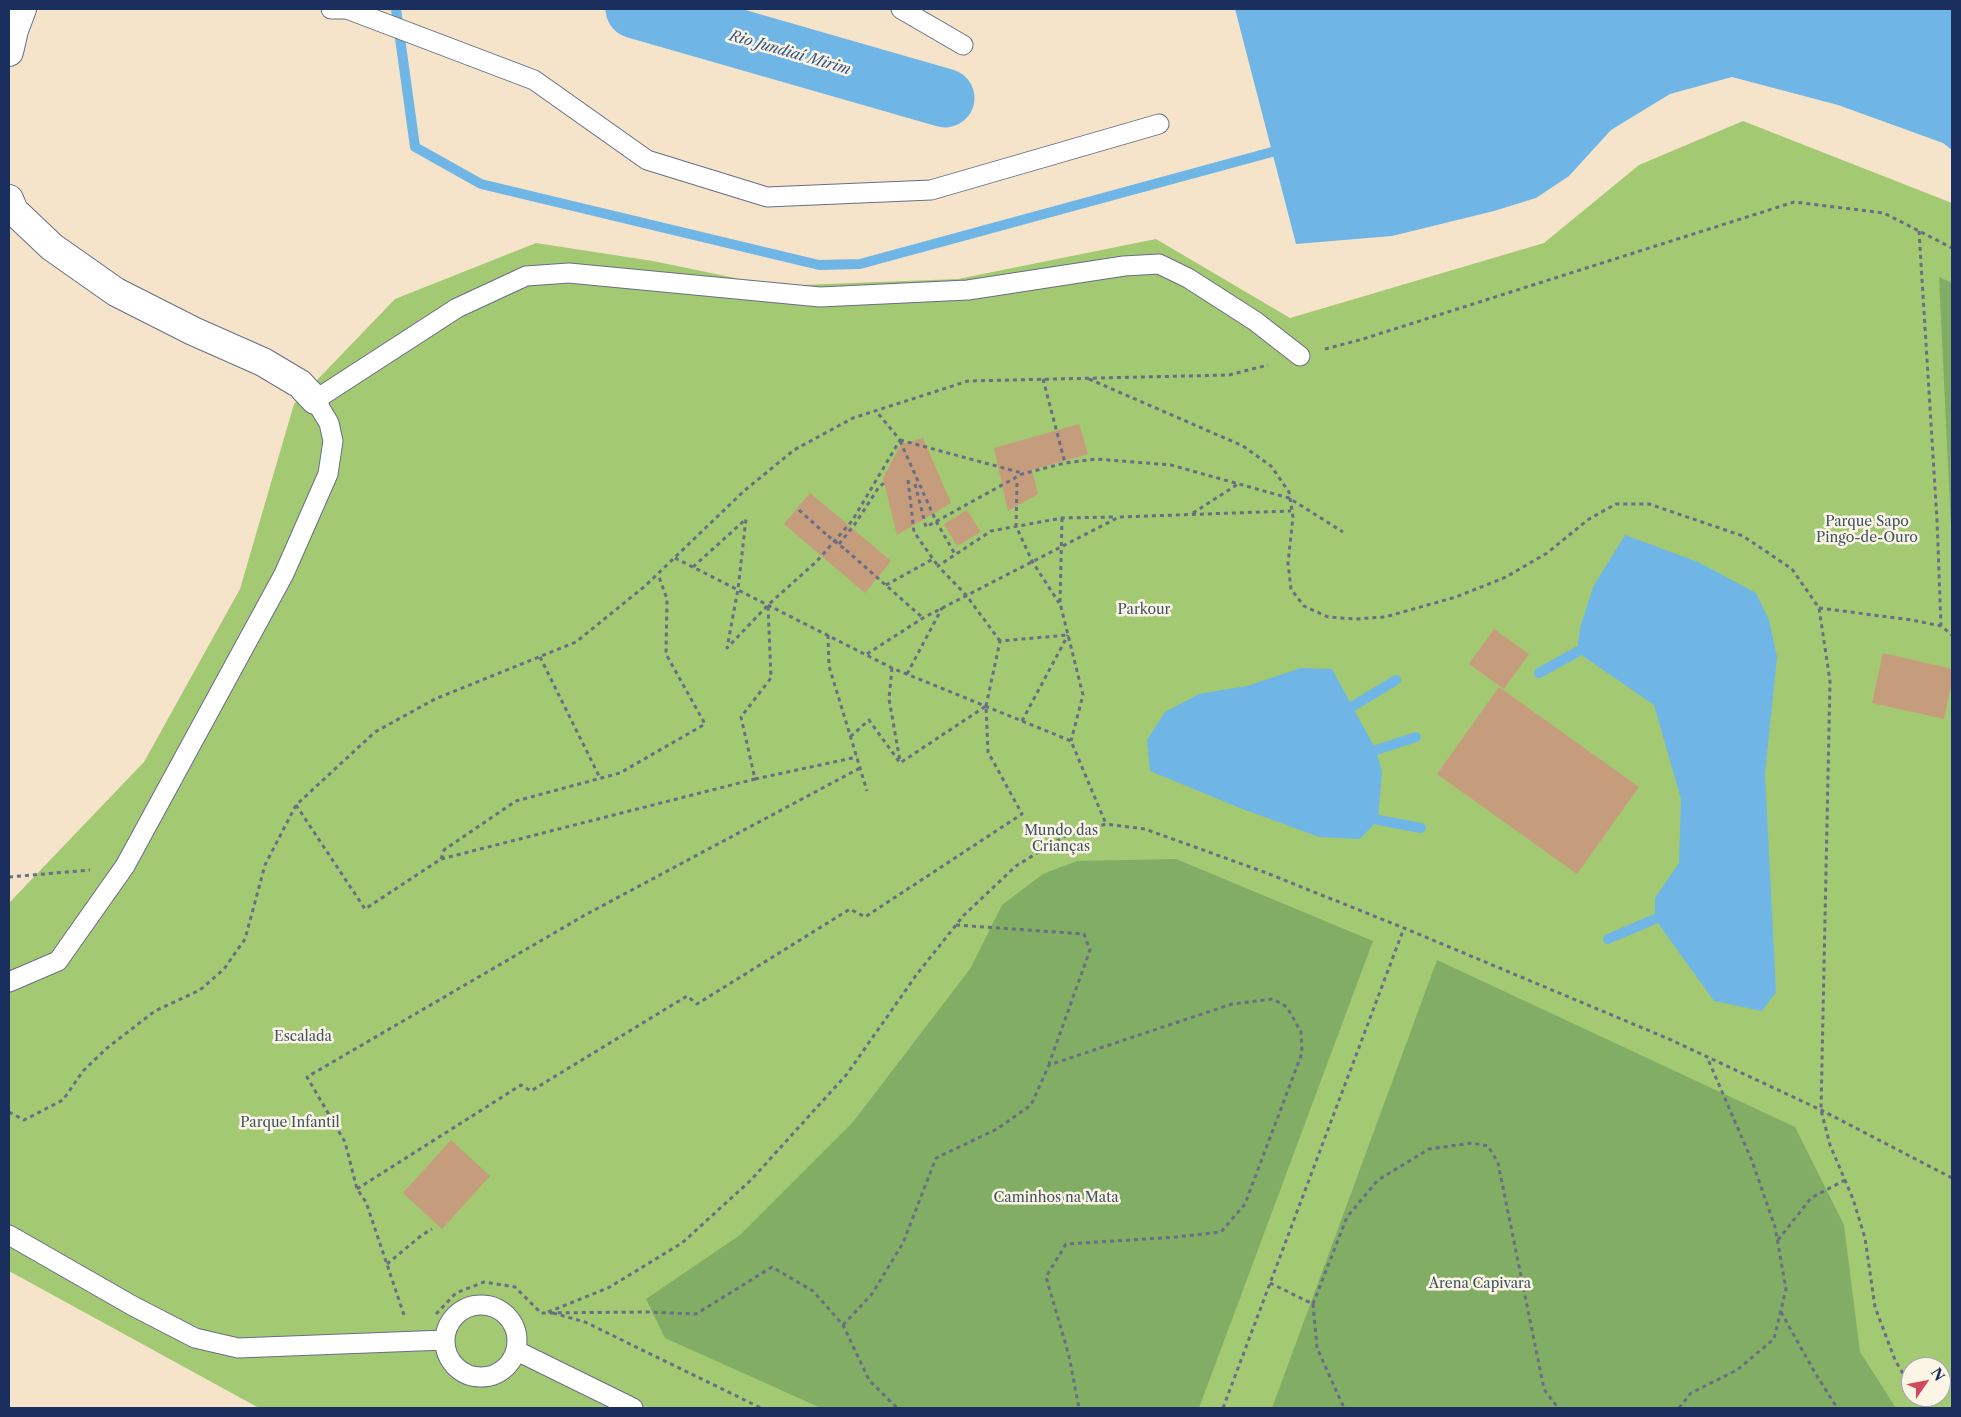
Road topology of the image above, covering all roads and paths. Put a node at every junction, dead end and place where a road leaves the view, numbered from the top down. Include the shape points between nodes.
1 (22, 9) edge
2 (331, 9) edge
3 (901, 9) edge
4 (963, 45) dead end
5 (9, 52) edge
6 (1159, 124) dead end
7 (9, 199) edge
8 (1919, 231) junction
9 (1952, 248) edge
10 (1300, 356) junction
11 (1086, 378) junction
12 (1043, 379) junction
13 (315, 400) junction
14 (876, 411) junction
15 (900, 440) junction
16 (1065, 463) junction
17 (1022, 474) junction
18 (908, 480) dead end
19 (884, 483) dead end
20 (1017, 483) dead end
21 (1239, 483) junction
22 (915, 484) dead end
23 (1289, 498) junction
24 (799, 510) dead end
25 (1291, 511) junction
26 (1192, 514) junction
27 (1119, 517) junction
28 (1062, 518) junction
29 (936, 521) junction
30 (1016, 526) junction
31 (1343, 532) dead end
32 (835, 541) junction
33 (839, 544) junction
34 (1061, 546) junction
35 (956, 556) junction
36 (675, 558) junction
37 (933, 560) junction
38 (1032, 561) junction
39 (938, 566) junction
40 (693, 567) junction
41 (658, 574) junction
42 (886, 585) junction
43 (738, 589) junction
44 (966, 595) junction
45 (1060, 603) junction
46 (768, 605) junction
47 (943, 608) junction
48 (1819, 608) junction
49 (923, 618) junction
50 (1941, 626) junction
51 (828, 635) junction
52 (1068, 635) junction
53 (1952, 635) edge
54 (1000, 641) junction
55 (866, 655) junction
56 (540, 656) junction
57 (892, 668) junction
58 (907, 674) junction
59 (986, 706) junction
60 (1022, 720) junction
61 (850, 737) junction
62 (1071, 741) junction
63 (857, 757) junction
64 (900, 763) junction
65 (860, 768) junction
66 (600, 778) junction
67 (755, 779) junction
68 (867, 791) dead end
69 (296, 805) junction
70 (1106, 824) junction
71 (441, 860) junction
72 (125, 866) junction
73 (9, 877) edge
74 (956, 926) junction
75 (1404, 928) junction
76 (9, 982) edge
77 (1707, 1057) junction
78 (1048, 1065) junction
79 (1821, 1110) junction
80 (9, 1112) edge
81 (1952, 1178) edge
82 (1845, 1180) junction
83 (357, 1189) junction
84 (432, 1229) dead end
85 (9, 1235) edge
86 (1777, 1240) junction
87 (387, 1264) junction
88 (1270, 1283) junction
89 (1313, 1304) junction
90 (548, 1312) junction
91 (1781, 1312) junction
92 (428, 1315) dead end
93 (412, 1316) dead end
94 (405, 1317) junction
95 (395, 1318) dead end
96 (843, 1325) junction
97 (445, 1340) junction
98 (517, 1351) junction
99 (1901, 1370) edge
100 (633, 1408) edge
101 (761, 1408) edge
102 (897, 1408) edge
103 (1079, 1408) edge
104 (1223, 1408) edge
105 (1344, 1408) edge
106 (1558, 1408) edge
107 (1679, 1408) edge
108 (1838, 1408) edge

1 - 5 street
2 - 6 lane via 347,9 534,80 647,160 767,197 931,190
3 - 4 lane
7 - 13 street via 14,211 52,247 116,292 263,362 300,384
8 - 9 path
8 - 10 path via 1884,213 1794,202 1363,339
8 - 50 path via 1938,520
10 - 11 path via 1229,375
10 - 13 lane via 1254,321 1188,278 1159,264 1124,266 968,290 820,298 569,273 526,276 457,308
11 - 12 path
11 - 23 path via 1243,446 1271,466 1289,492
12 - 14 path via 968,381
12 - 16 path
13 - 72 lane via 329,423 333,440 328,474 284,574
14 - 15 path
14 - 36 path via 853,418 794,450 744,491
15 - 17 path
15 - 29 path
15 - 32 path via 852,522
16 - 17 path
16 - 21 path via 1096,460 1171,465
17 - 29 path
18 - 37 path via 914,532
19 - 33 path
20 - 30 path
21 - 23 path
21 - 26 path
22 - 29 path via 926,527
23 - 25 path
23 - 31 path
24 - 32 path, bridge
25 - 26 path
25 - 48 path via 1288,563 1291,589 1304,606 1328,617 1385,617 1456,597 1506,577 1547,553 1589,519 1616,504 1649,504 1743,536 1792,569
26 - 27 path
27 - 28 path
27 - 34 path
28 - 30 path
28 - 34 path
29 - 35 path
30 - 35 path via 991,531
30 - 38 path
32 - 33 path, bridge
32 - 46 path via 817,562
33 - 42 path, bridge
34 - 38 path
34 - 45 path
35 - 39 path
36 - 40 path
36 - 41 path
37 - 39 path
37 - 42 path
38 - 44 path
38 - 45 path
39 - 44 path
40 - 43 path
40 - 43 path via 746,519
41 - 56 path via 576,642
41 - 66 path via 667,599 666,654 705,724 620,773
42 - 49 path
43 - 46 path
43 - 46 path via 727,648
44 - 47 path
44 - 54 path
45 - 52 path
46 - 51 path
46 - 67 path via 771,678 741,717
47 - 49 path
47 - 58 path
48 - 50 path
48 - 79 path via 1830,681
49 - 55 path
50 - 53 path
51 - 55 path
51 - 61 path via 829,666
52 - 54 path
52 - 60 path
52 - 62 path via 1083,695
54 - 59 path
55 - 57 path
56 - 66 path
56 - 69 path via 436,699 375,732
57 - 58 path
57 - 64 path via 890,698
58 - 59 path
59 - 60 path
59 - 64 path
59 - 83 path via 988,752 1022,814 865,916 850,909 697,1004 687,996 531,1091 521,1085
60 - 62 path
61 - 63 path
61 - 64 path via 869,720
62 - 70 path
63 - 65 path
63 - 67 path
65 - 68 path
65 - 83 path via 585,915 307,1077 345,1142
66 - 71 path via 516,801 444,850
67 - 71 path
69 - 71 path via 365,908
69 - 80 path via 265,865 245,940 224,969 200,990 155,1011 107,1048 83,1071 63,1100 24,1120
70 - 74 path via 1065,836 1016,866
70 - 75 path via 1145,830 1264,872
72 - 73 path
72 - 76 lane via 58,960
74 - 78 path via 1084,934 1090,950
74 - 90 path via 917,974 847,1074 751,1180 682,1243 608,1288
75 - 77 path
75 - 88 path
77 - 79 path
77 - 86 path via 1752,1161
78 - 96 path via 1031,1104 997,1129 936,1158 903,1243 872,1294
78 - 103 path via 1232,1004 1273,999 1287,1007 1301,1032 1302,1053 1245,1204 1221,1232 1176,1238 1066,1244 1046,1277
79 - 81 path
79 - 82 path via 1830,1145
82 - 86 path via 1812,1198
82 - 99 path via 1865,1238 1875,1307
83 - 87 path via 366,1202
84 - 87 path
85 - 97 lane via 195,1338 238,1348
86 - 91 path via 1786,1288
87 - 94 path
88 - 89 path
88 - 104 path
89 - 105 path via 1317,1348
89 - 106 path via 1347,1217 1378,1180 1429,1149 1472,1143 1488,1146 1498,1162 1544,1389
90 - 92 path via 540,1313 515,1287 484,1282 456,1292 435,1314
90 - 96 path via 696,1314 772,1268 813,1291
90 - 101 path via 585,1322
91 - 107 path via 1774,1339 1737,1370 1691,1393
91 - 108 path
93 - 94 path
94 - 95 path
96 - 102 path via 869,1380
97 - 98 lane via 454,1364 476,1378 494,1376 508,1366
97 - 98 lane via 450,1323 462,1310 478,1305 495,1307 509,1318 517,1334
98 - 100 lane

